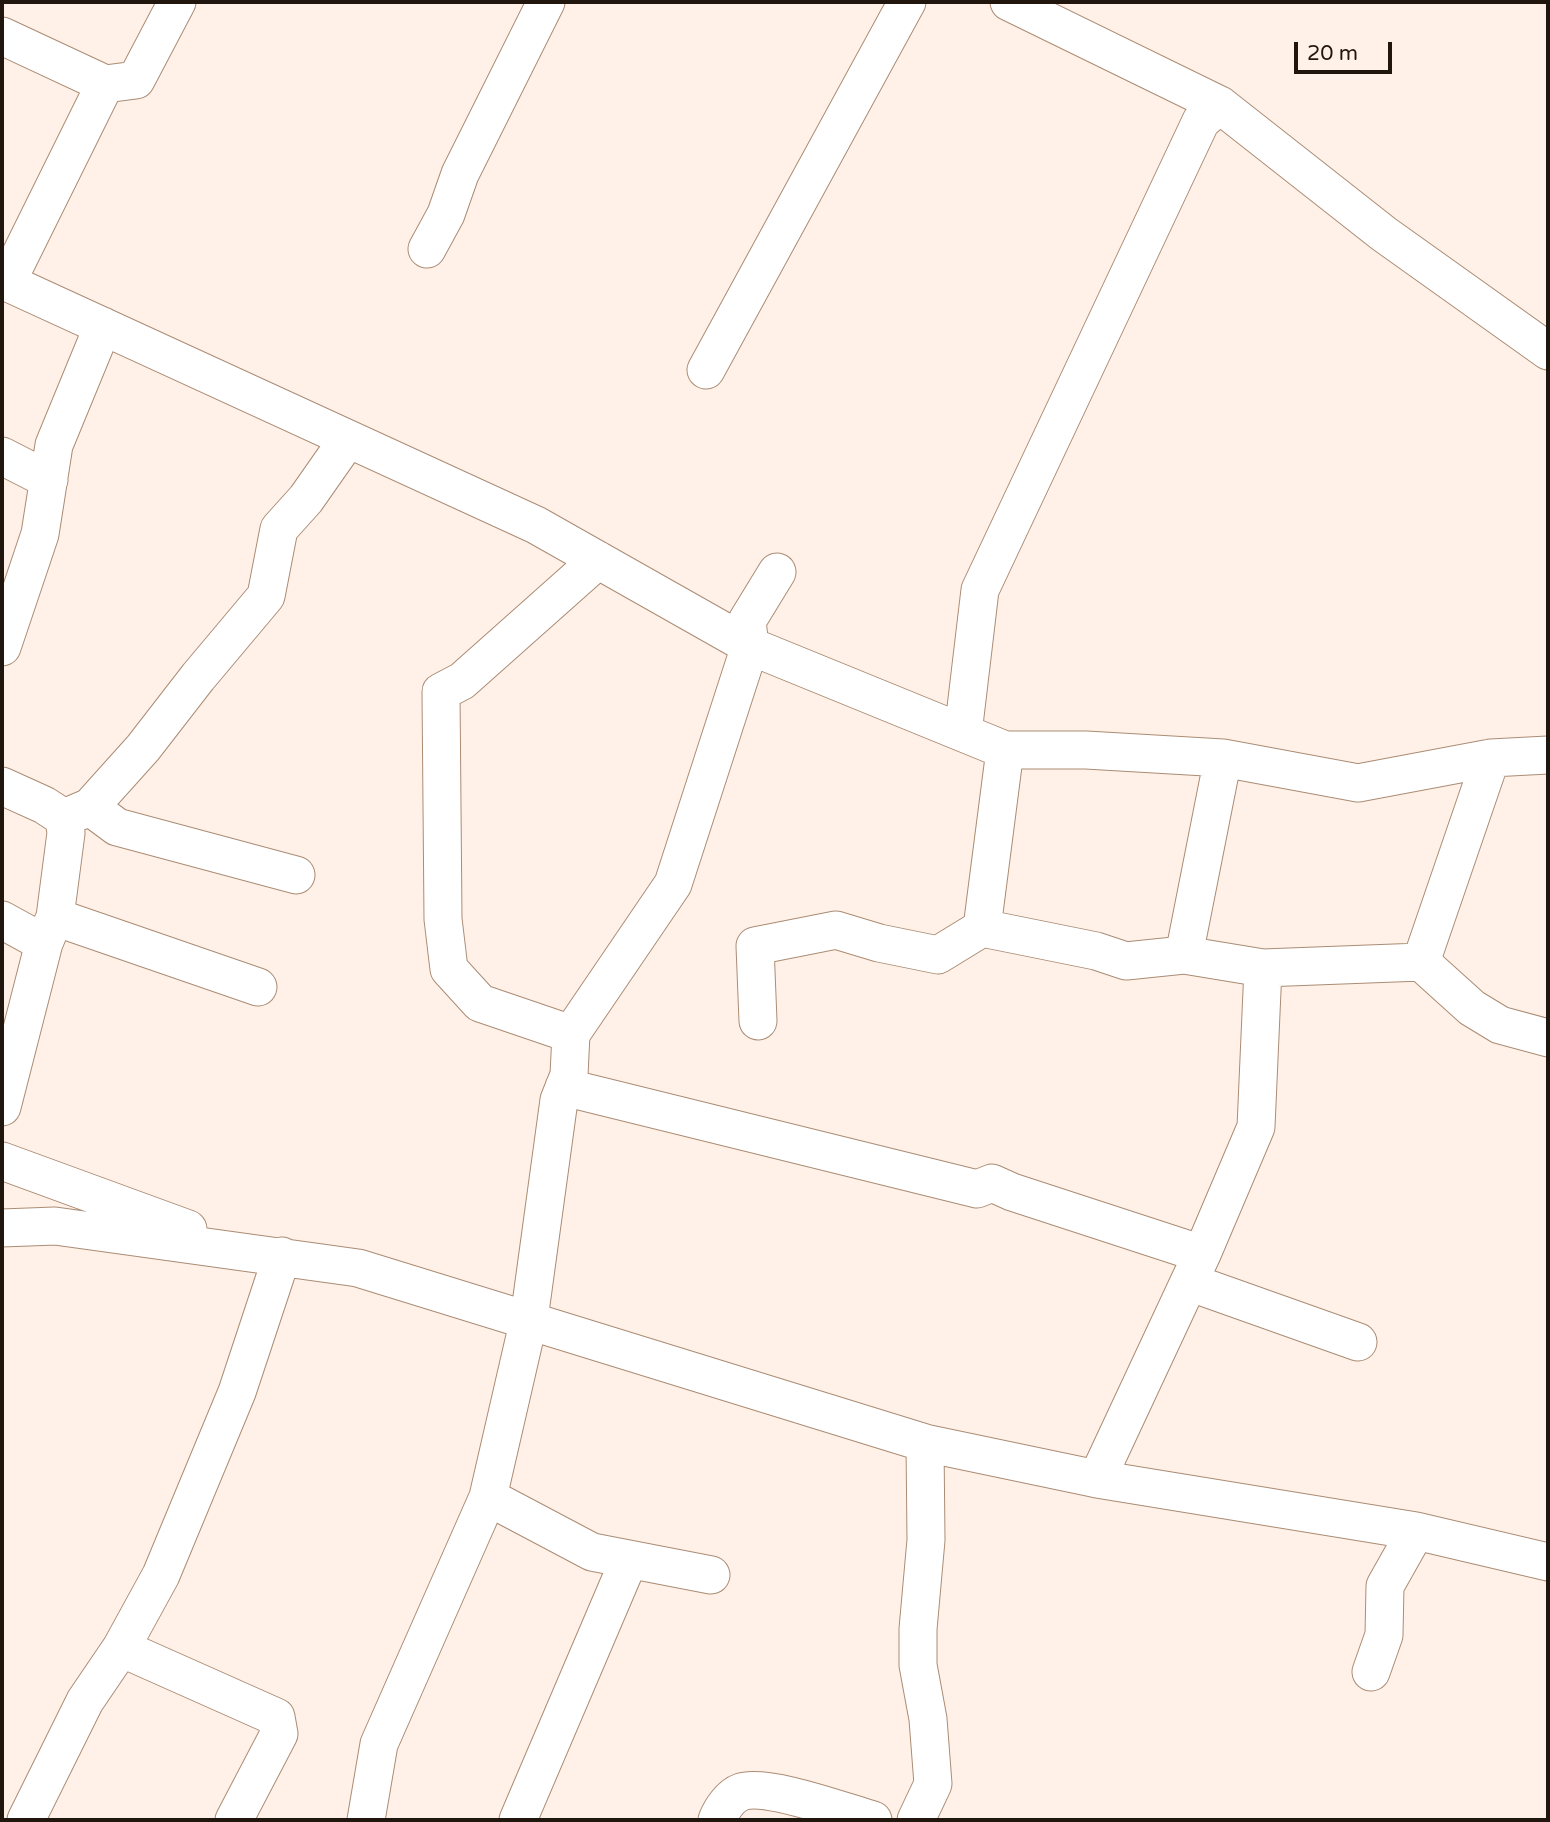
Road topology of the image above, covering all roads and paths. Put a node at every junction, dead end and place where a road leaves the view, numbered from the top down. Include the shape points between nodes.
1 (177, 2) edge
2 (546, 2) edge
3 (907, 2) edge
4 (1009, 2) edge
5 (2, 36) edge
6 (105, 84) junction
7 (1220, 105) junction
8 (427, 249) dead end
9 (5, 281) edge
10 (103, 326) junction
11 (1548, 352) edge
12 (706, 370) dead end
13 (348, 439) junction
14 (2, 456) edge
15 (48, 480) junction
16 (597, 560) junction
17 (777, 572) dead end
18 (750, 646) junction
19 (2, 647) edge
20 (963, 733) junction
21 (1005, 750) junction
22 (1548, 755) edge
23 (1223, 758) junction
24 (1492, 758) junction
25 (2, 786) edge
26 (77, 813) junction
27 (296, 875) dead end
28 (2, 920) edge
29 (982, 928) junction
30 (49, 930) junction
31 (1184, 955) junction
32 (1421, 962) junction
33 (1263, 968) junction
34 (258, 987) dead end
35 (758, 1021) dead end
36 (571, 1034) junction
37 (1548, 1038) edge
38 (564, 1087) junction
39 (2, 1107) edge
40 (2, 1161) edge
41 (2, 1228) edge
42 (268, 1255) junction
43 (1196, 1268) junction
44 (529, 1319) junction
45 (1358, 1342) dead end
46 (925, 1443) junction
47 (1097, 1479) junction
48 (488, 1497) junction
49 (1416, 1531) junction
50 (629, 1560) junction
51 (1548, 1562) edge
52 (711, 1575) dead end
53 (121, 1648) junction
54 (1371, 1672) dead end
55 (26, 1820) edge
56 (234, 1820) edge
57 (366, 1820) edge
58 (518, 1820) edge
59 (717, 1820) edge
60 (873, 1820) edge
61 (916, 1820) edge

1 - 6 street via 136,80
2 - 8 street
3 - 12 street
4 - 7 street
5 - 6 street
6 - 9 street
7 - 11 street via 1384,234
7 - 20 street via 1201,121 980,590
9 - 10 street
10 - 13 street
10 - 15 street via 54,445
13 - 16 street via 536,525
13 - 26 street via 279,529 266,596 143,748
14 - 15 street
15 - 19 street via 40,534
16 - 18 street
16 - 36 street via 462,681 441,692 443,919 449,969 480,1003
17 - 18 street via 747,621
18 - 20 street
18 - 36 street via 673,884
20 - 21 street
21 - 23 street
21 - 29 street
22 - 24 street
23 - 24 street via 1358,783
23 - 31 street
24 - 32 street
25 - 26 street via 44,805
26 - 27 street
26 - 30 street via 66,833
28 - 30 street
29 - 31 street via 1126,961
29 - 35 street via 938,955 836,930 755,946
30 - 34 street
30 - 39 street
31 - 33 street
32 - 33 street
32 - 37 street via 1472,1008 1500,1025
33 - 43 street via 1256,1127
36 - 38 street
38 - 43 street via 977,1189 992,1183
38 - 44 street
40 - 42 street
41 - 42 street via 55,1226
42 - 44 street via 358,1268
42 - 53 street via 237,1392 160,1575
43 - 45 street
43 - 47 street
44 - 46 street
44 - 48 street
46 - 47 street
46 - 61 street via 926,1540 918,1665 933,1784
47 - 49 street
48 - 50 street via 592,1552
48 - 57 street via 379,1744
49 - 51 street
49 - 54 street via 1385,1586 1384,1635
50 - 52 street
50 - 58 street
53 - 55 street via 85,1701
53 - 56 street via 276,1717 279,1734
59 - 60 street via 740,1792 764,1790

